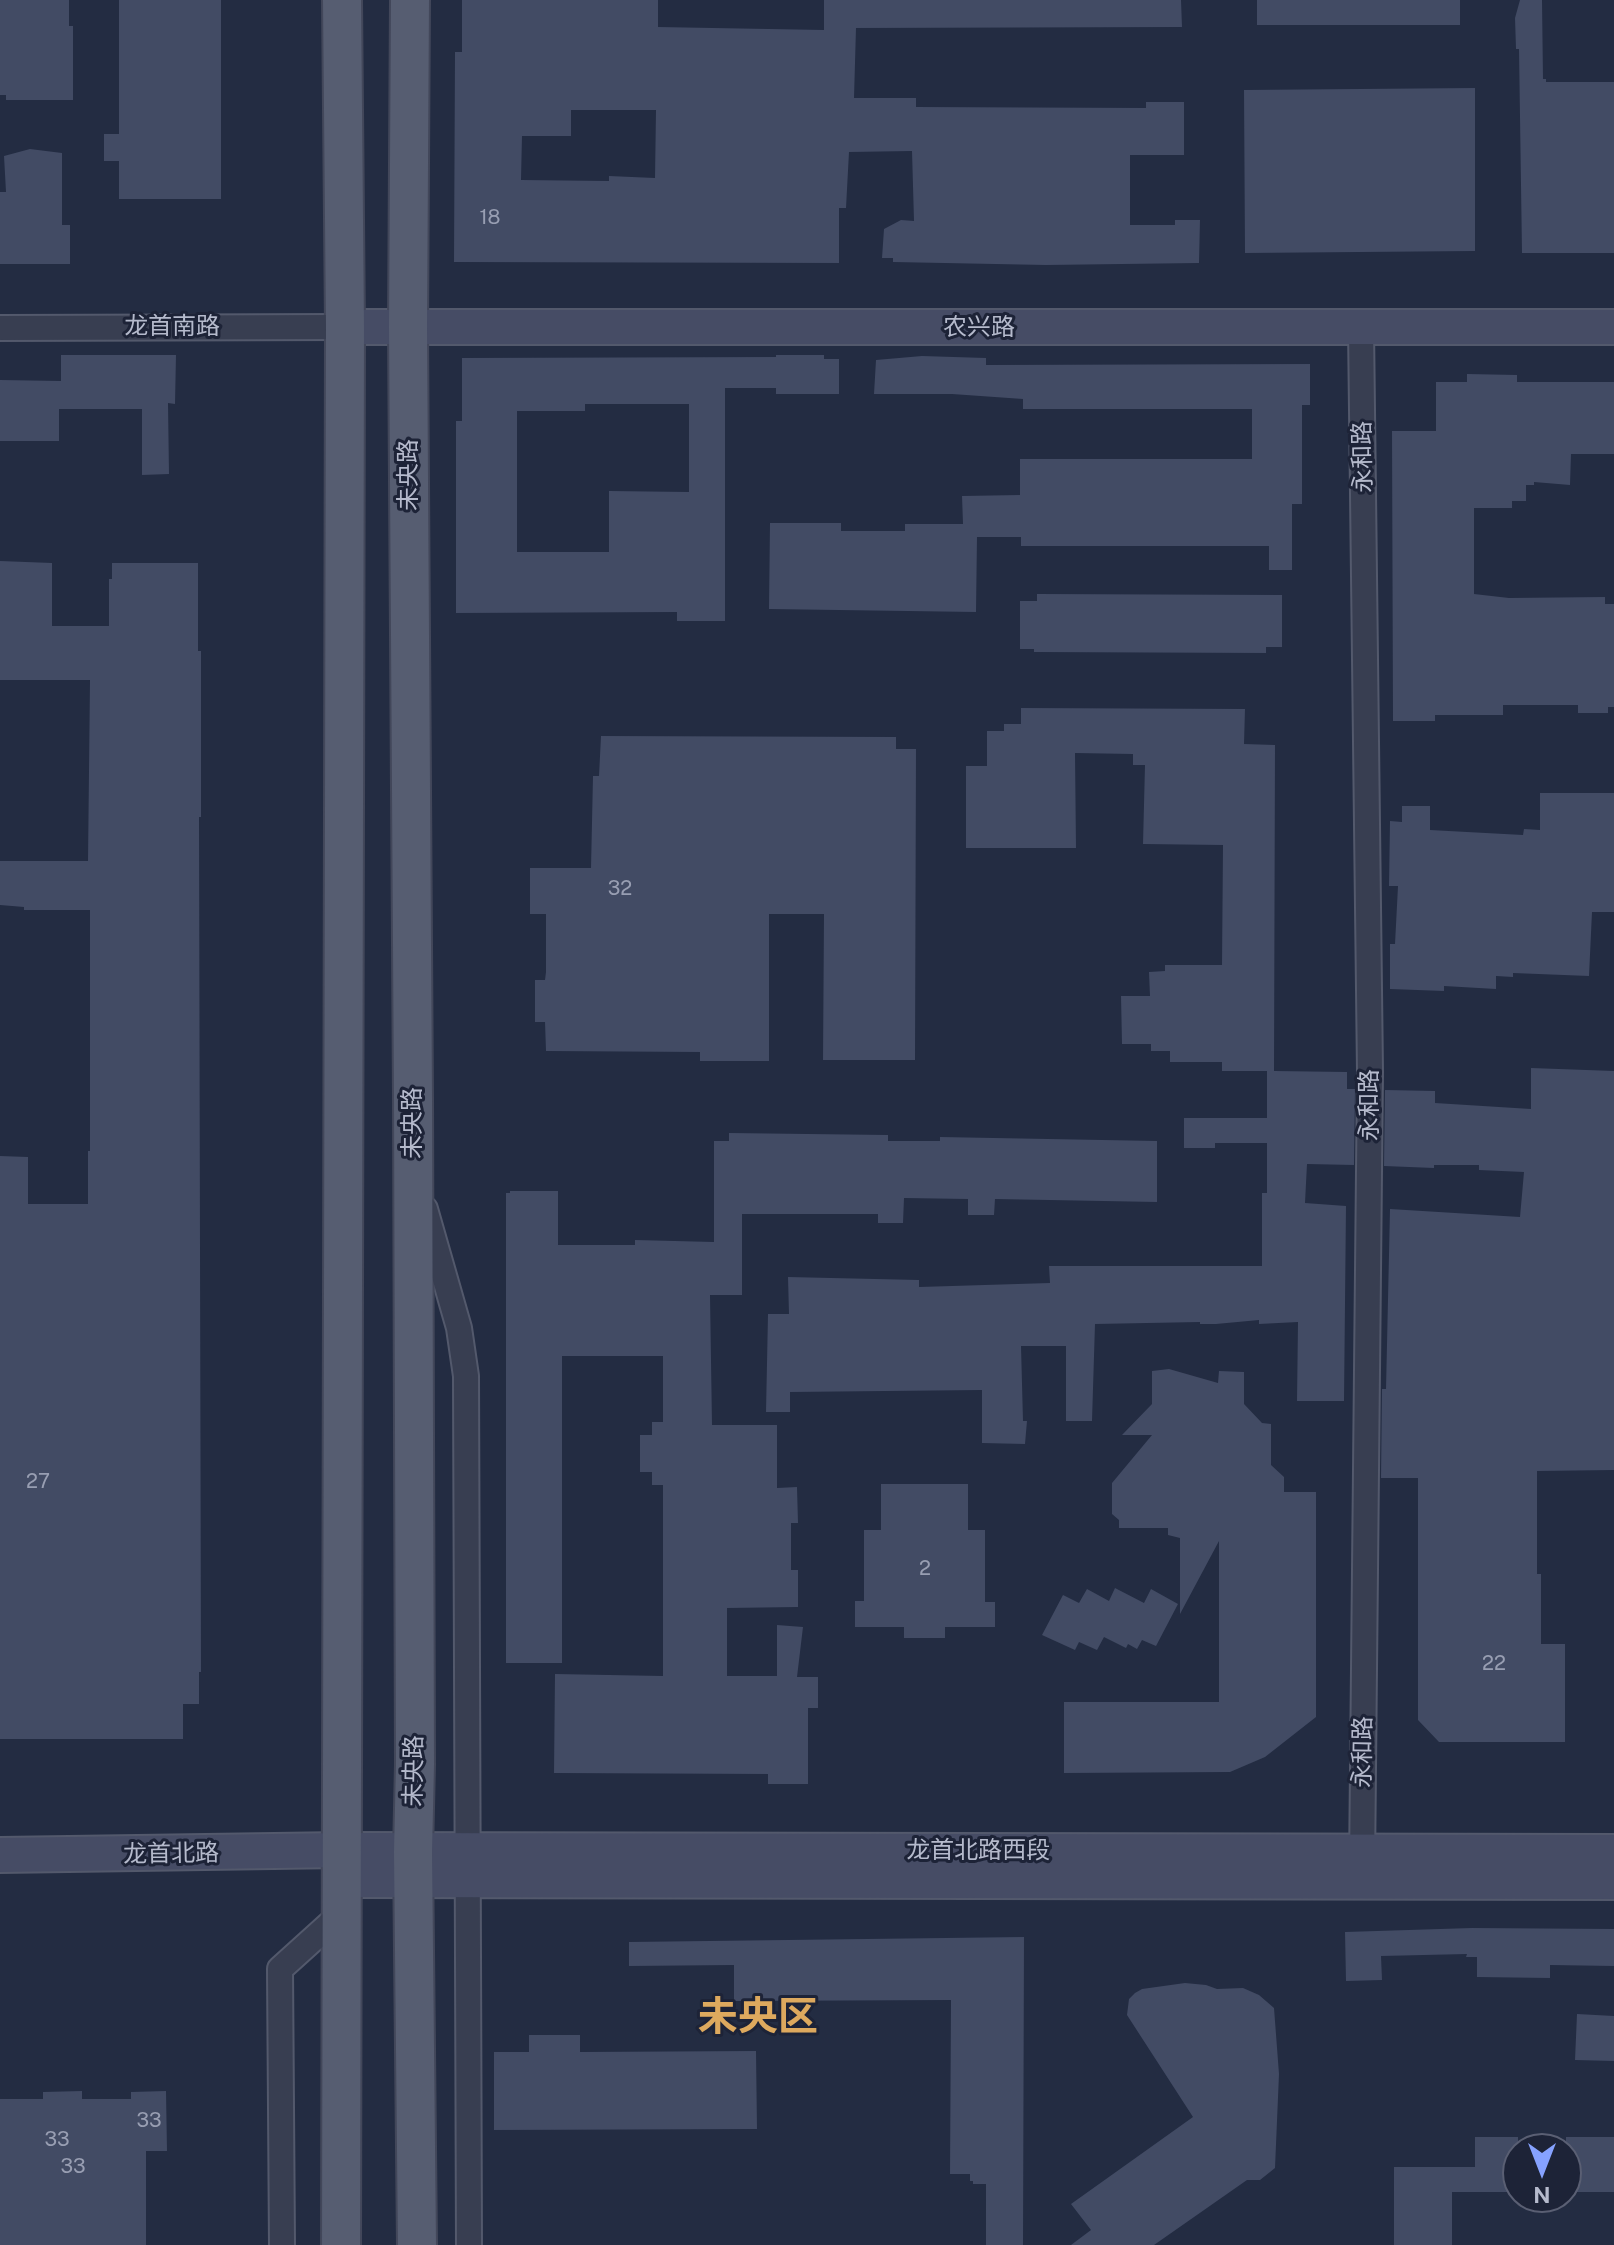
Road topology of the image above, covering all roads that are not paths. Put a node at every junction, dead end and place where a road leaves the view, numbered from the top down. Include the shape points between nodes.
1 (342, 0) edge
2 (410, 0) edge
3 (345, 327) junction
4 (408, 327) junction
5 (1614, 327) edge
6 (1361, 328) junction
7 (5, 334) edge
8 (413, 1143) junction
9 (1614, 1852) edge
10 (0, 1855) edge
11 (467, 1866) junction
12 (1362, 1866) junction
13 (413, 1867) junction
14 (342, 1881) junction
15 (1614, 1882) edge
16 (282, 2245) edge
17 (341, 2245) edge
18 (417, 2245) edge
19 (469, 2245) edge

1 - 3 main road
2 - 4 main road, 未央路
3 - 4 street, 农兴路
3 - 7 street, 龙首南路
3 - 14 main road
4 - 6 street, 农兴路
4 - 8 main road, 未央路
5 - 6 street, 农兴路
6 - 12 street, 永和路 via 1370,1072
8 - 11 street via 466,1376
8 - 13 main road, 未央路
9 - 12 street, 龙首北路西段
10 - 14 street, 龙首北路
11 - 12 street, 龙首北路西段
11 - 13 street, 龙首北路西段
11 - 19 street
12 - 15 street, 龙首北路西段
13 - 14 street, 龙首北路西段
13 - 18 main road, 未央路
14 - 16 street via 280,1969
14 - 17 main road

